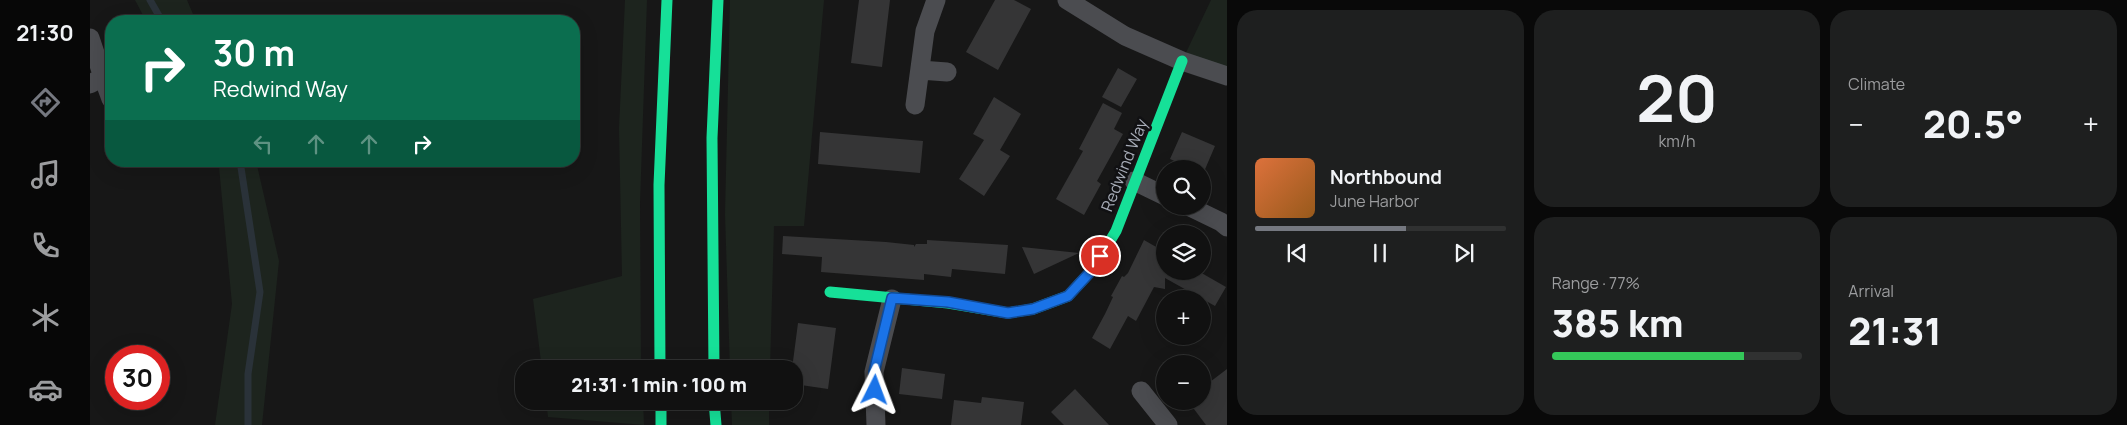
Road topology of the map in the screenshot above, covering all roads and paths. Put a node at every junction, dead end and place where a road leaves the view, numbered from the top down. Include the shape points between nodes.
1 (667, 0) edge
2 (718, 0) edge
3 (936, 0) edge
4 (1067, 0) edge
5 (90, 38) edge
6 (1182, 61) junction
7 (920, 70) junction
8 (947, 72) dead end
9 (1227, 76) edge
10 (96, 81) edge
11 (105, 92) edge
12 (915, 105) dead end
13 (1134, 181) junction
14 (1156, 192) edge
15 (1211, 215) edge
16 (1225, 220) edge
17 (830, 292) dead end
18 (892, 298) junction
19 (660, 360) edge
20 (714, 360) edge
21 (1141, 391) dead end
22 (661, 410) edge
23 (715, 410) edge
24 (661, 425) edge
25 (716, 425) edge
26 (876, 425) edge
27 (1168, 425) edge

1 - 19 main road via 658,228
2 - 20 main road via 713,63 710,222
3 - 7 street via 926,31
4 - 6 street via 1125,36
5 - 10 street
6 - 9 street
6 - 13 main road, Redwind Way
7 - 8 street
7 - 12 street
10 - 11 street
13 - 14 street
13 - 18 main road, Redwind Way via 1116,231 1093,269 1068,296 1033,309 1008,313 948,302
15 - 16 street
17 - 18 main road, Redwind Way
18 - 26 street via 874,372
21 - 27 street
22 - 24 main road
23 - 25 main road

